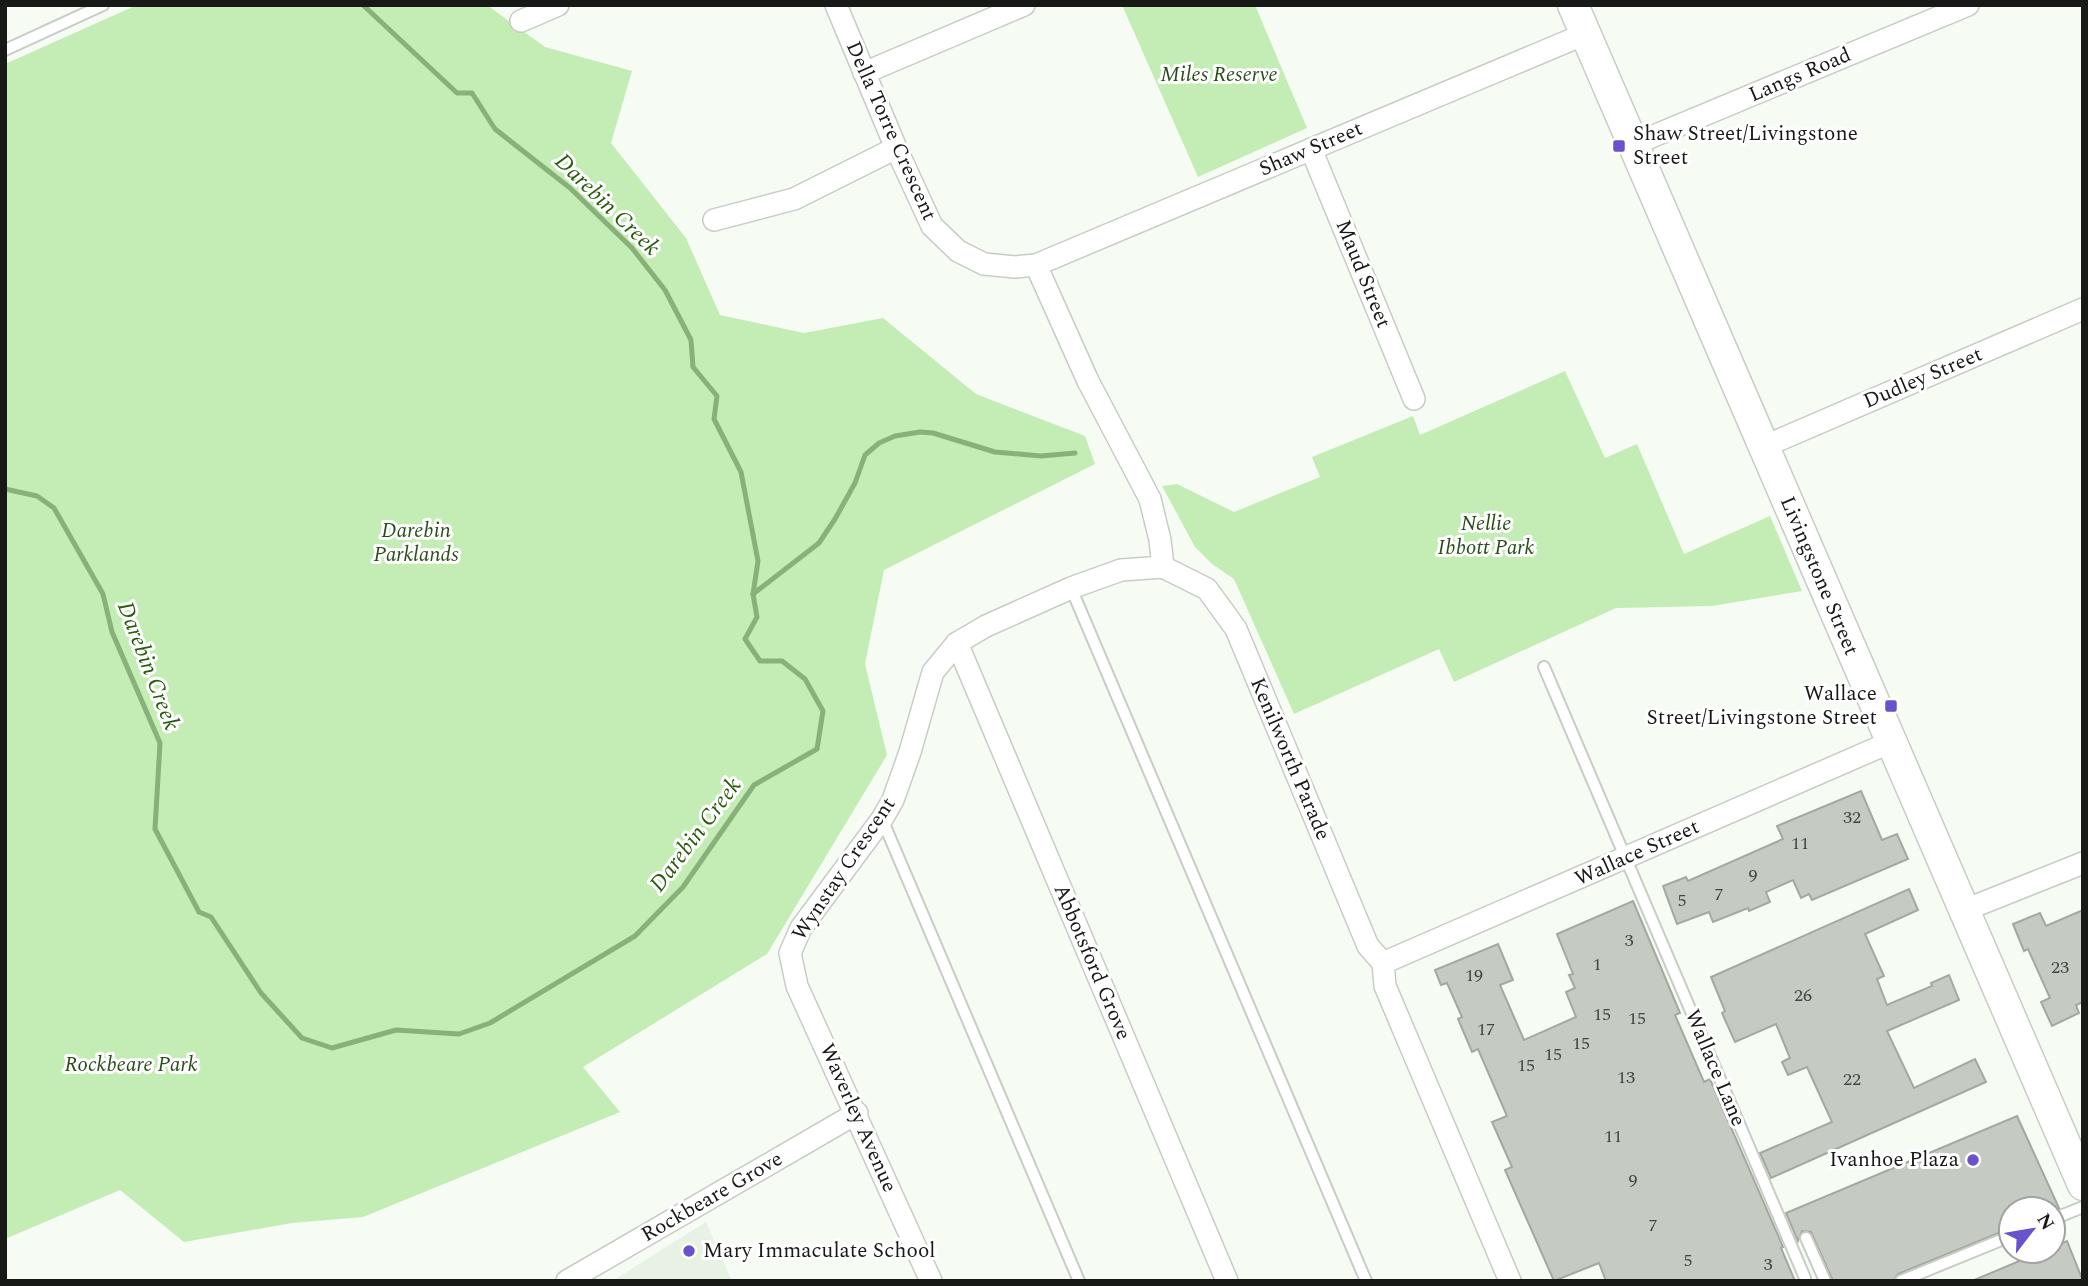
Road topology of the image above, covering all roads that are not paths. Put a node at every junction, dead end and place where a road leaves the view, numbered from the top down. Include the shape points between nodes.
1 (103, 5) edge
2 (558, 5) edge
3 (836, 5) edge
4 (1024, 5) edge
5 (1573, 5) edge
6 (1968, 5) edge
7 (521, 21) dead end
8 (1585, 34) junction
9 (5, 50) edge
10 (864, 73) junction
11 (1632, 145) junction
12 (896, 148) junction
13 (1311, 149) junction
14 (714, 220) dead end
15 (1036, 265) junction
16 (2083, 309) edge
17 (1414, 398) dead end
18 (1763, 447) junction
19 (1163, 567) junction
20 (1071, 588) junction
21 (957, 643) junction
22 (1544, 667) dead end
23 (1891, 742) junction
24 (882, 819) junction
25 (1625, 858) junction
26 (2083, 863) edge
27 (1965, 910) junction
28 (790, 953) joint
29 (1383, 963) junction
30 (857, 1113) junction
31 (2083, 1185) edge
32 (1806, 1238) dead end
33 (1997, 1242) edge
34 (1806, 1280) edge
35 (567, 1281) edge
36 (931, 1281) edge
37 (1079, 1281) edge
38 (1227, 1281) edge
39 (1366, 1281) edge
40 (1510, 1281) edge
41 (1825, 1281) edge
42 (1901, 1281) edge

1 - 9 lane
2 - 7 street
3 - 10 street, Della Torre Crescent
4 - 10 street
5 - 8 main road, Livingstone Street
6 - 11 street, Langs Road
8 - 11 main road, Livingstone Street
8 - 13 street, Shaw Street
10 - 12 street, Della Torre Crescent
11 - 18 main road, Livingstone Street
12 - 14 street via 794,199
12 - 15 street, Della Torre Crescent via 932,226 958,251 984,264
13 - 15 street, Shaw Street
13 - 17 street, Maud Street
15 - 19 street via 1088,381 1150,499
16 - 18 street, Dudley Street
18 - 23 main road, Livingstone Street
19 - 20 street, Wynstay Crescent via 1121,570
19 - 29 street, Kenilworth Parade via 1207,589 1236,629 1368,946
20 - 21 street, Wynstay Crescent
20 - 39 lane
21 - 24 street, Wynstay Crescent via 933,672 910,752
21 - 38 street, Abbotsford Grove
22 - 25 lane, Wallace Lane
23 - 25 street, Wallace Street
23 - 27 main road, Livingstone Street
24 - 28 street, Wynstay Crescent via 801,928
24 - 37 lane
25 - 29 street, Wallace Street
25 - 34 lane, Wallace Lane
26 - 27 street
27 - 31 main road, Livingstone Street
28 - 30 street, Waverley Avenue via 797,986
29 - 40 street, Kenilworth Parade via 1385,986
30 - 35 street, Rockbeare Grove
30 - 36 street, Waverley Avenue
32 - 41 lane
33 - 42 lane

